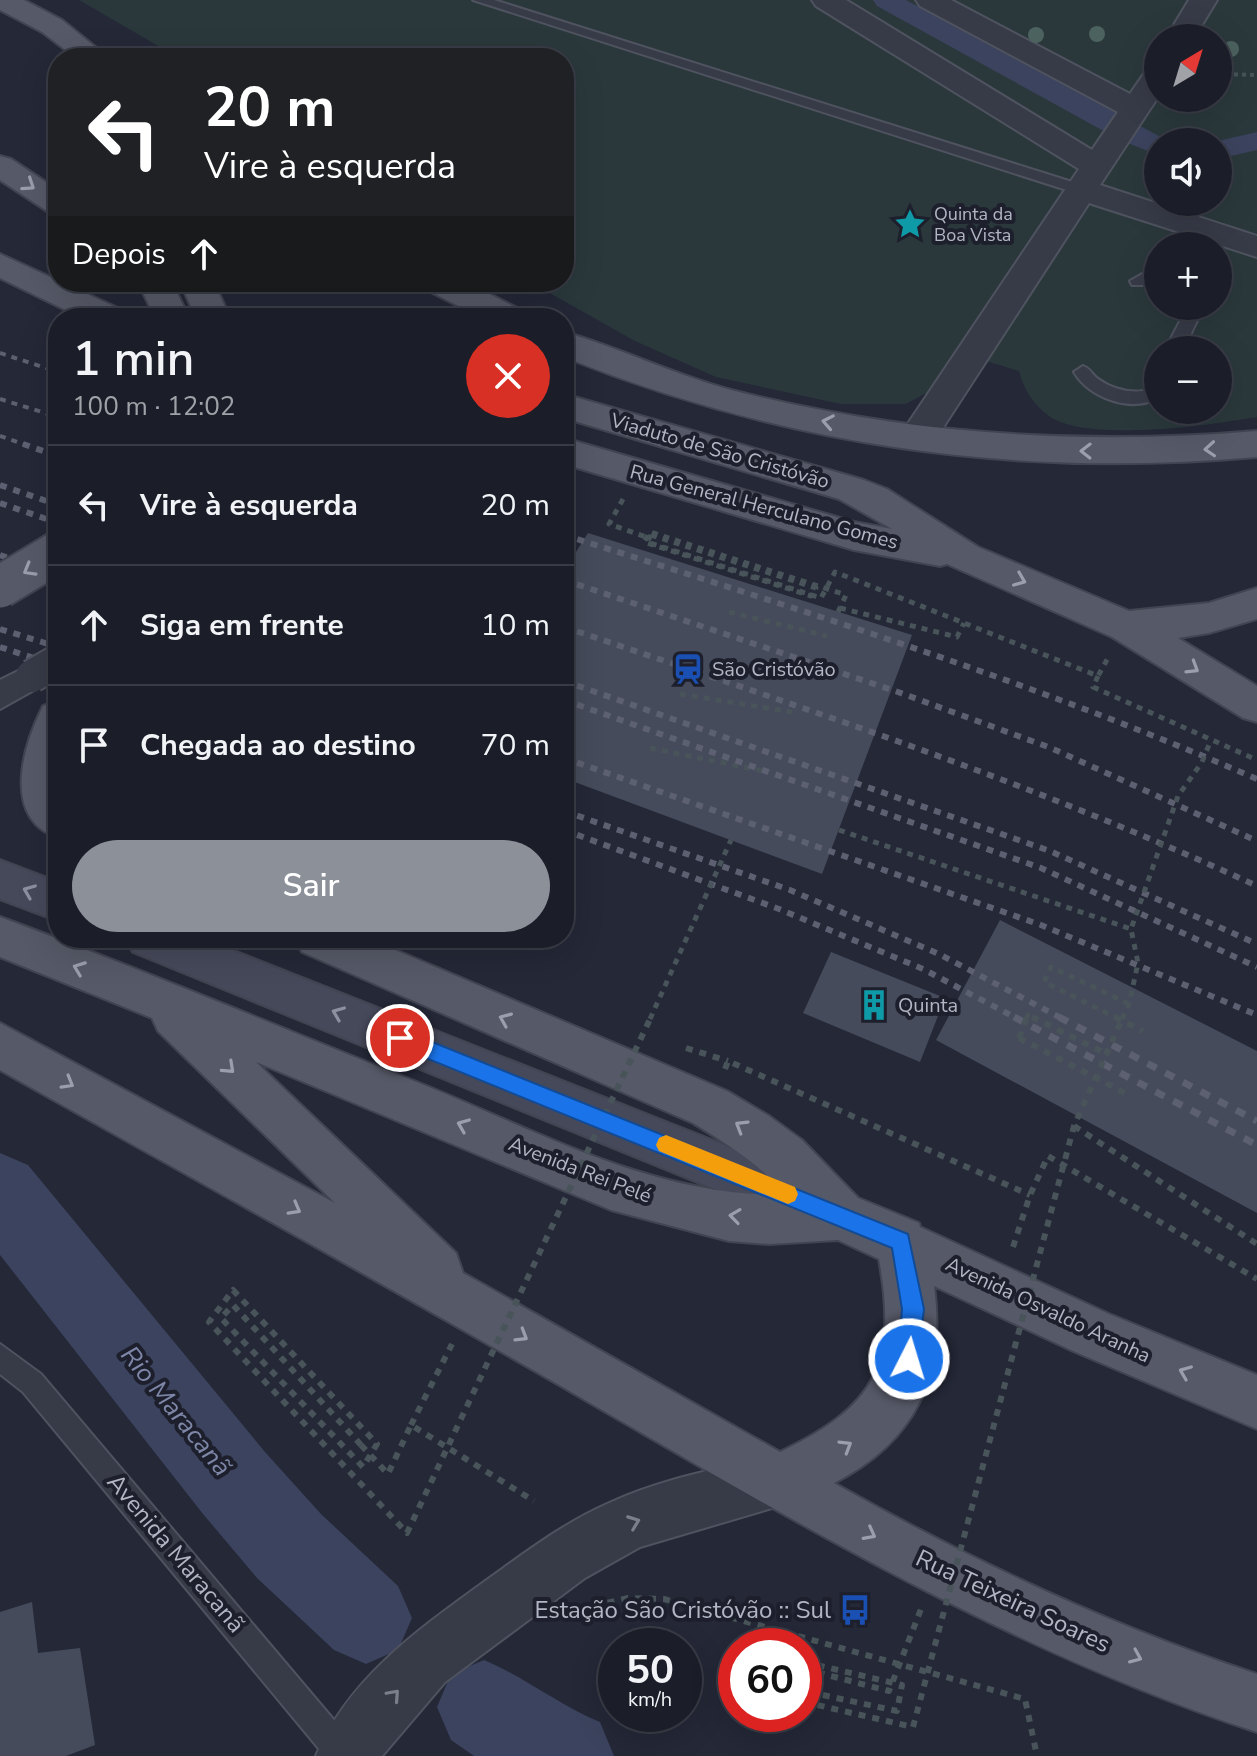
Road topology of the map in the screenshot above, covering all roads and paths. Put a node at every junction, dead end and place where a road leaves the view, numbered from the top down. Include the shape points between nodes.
1 (3, 0) edge
2 (480, 0) edge
3 (826, 0) edge
4 (930, 0) edge
5 (1203, 0) edge
6 (0, 13) edge
7 (34, 17) junction
8 (1188, 24) edge
9 (81, 48) edge
10 (1232, 74) edge
11 (1257, 75) edge
12 (1144, 95) edge
13 (1110, 147) junction
14 (0, 166) edge
15 (48, 197) edge
16 (1257, 247) edge
17 (0, 265) edge
18 (1144, 278) edge
19 (1138, 281) dead end
20 (48, 291) edge
21 (50, 292) edge
22 (458, 292) edge
23 (87, 308) edge
24 (490, 308) edge
25 (574, 348) edge
26 (1083, 372) dead end
27 (1144, 398) edge
28 (574, 409) edge
29 (918, 437) junction
30 (1257, 444) edge
31 (574, 454) edge
32 (623, 529) dead end
33 (650, 536) junction
34 (965, 557) junction
35 (48, 558) edge
36 (0, 587) edge
37 (1257, 603) edge
38 (729, 612) dead end
39 (964, 623) junction
40 (1126, 626) junction
41 (827, 636) dead end
42 (45, 669) edge
43 (1098, 676) junction
44 (680, 694) dead end
45 (0, 696) edge
46 (1257, 706) edge
47 (792, 712) dead end
48 (1211, 740) junction
49 (48, 743) edge
50 (650, 748) dead end
51 (1257, 760) edge
52 (764, 771) dead end
53 (48, 805) edge
54 (839, 830) dead end
55 (731, 840) dead end
56 (0, 879) edge
57 (48, 898) edge
58 (1131, 929) junction
59 (0, 937) edge
60 (174, 948) edge
61 (341, 948) edge
62 (151, 996) junction
63 (1129, 1004) junction
64 (1143, 1031) dead end
65 (0, 1045) edge
66 (1107, 1054) junction
67 (1125, 1093) dead end
68 (710, 1107) junction
69 (1074, 1126) junction
70 (1030, 1195) junction
71 (840, 1215) junction
72 (901, 1241) junction
73 (1257, 1244) edge
74 (1257, 1279) edge
75 (999, 1290) junction
76 (472, 1306) junction
77 (0, 1357) edge
78 (1257, 1402) edge
79 (411, 1425) junction
80 (777, 1482) junction
81 (534, 1501) dead end
82 (937, 1568) junction
83 (594, 1606) dead end
84 (901, 1663) junction
85 (822, 1666) edge
86 (822, 1674) edge
87 (822, 1695) edge
88 (1257, 1703) edge
89 (822, 1706) edge
90 (345, 1756) edge
91 (1037, 1756) edge

1 - 7 main road
2 - 13 lane
3 - 13 street
4 - 13 street
5 - 8 street
6 - 7 main road
7 - 9 main road
10 - 11 path
12 - 13 street
13 - 16 street
13 - 29 street
14 -> 15 main road
17 - 20 main road
18 - 19 lane
21 - 23 main road
22 - 24 main road
29 -> 25 main road via 724,399
26 - 27 lane via 1094,385
28 - 34 main road, Viaduto de São Cristóvão via 863,494
30 -> 29 main road via 1164,452 1000,449
31 - 34 main road, Rua General Herculano Gomes via 854,536
32 - 33 path
33 - 39 path via 647,542 821,598 835,572
33 - 39 path, bridge via 816,588 811,596 644,542 650,532 846,595 839,610 957,637
34 -> 40 main road
35 -> 36 main road, bridge
37 - 40 main road via 1218,619
38 - 41 path
39 - 43 path
40 - 43 path
40 -> 46 main road
42 - 45 street
43 - 48 path via 1093,687
44 - 47 path
48 - 51 path
48 - 58 path, bridge via 1178,796
49 - 53 main road via 42,772
50 - 52 path
54 - 58 path
55 - 79 path, bridge via 407,1533 209,1322 233,1290 377,1444 363,1467 221,1318 233,1305 361,1445 388,1474
57 -> 56 main road
58 - 63 path, bridge via 1138,963
62 -> 59 main road, Avenida Rei Pelé
71 -> 60 main road
68 -> 61 main road
71 -> 62 main road, Avenida Rei Pelé via 743,1218 611,1186
62 -> 76 main road via 306,1140
63 - 64 path via 1051,967 1044,982
63 - 66 path, bridge
65 -> 76 main road
66 - 67 path, bridge via 1028,1015 1019,1038
66 - 69 path, bridge
68 - 70 path via 728,1061
71 -> 68 main road via 785,1157
69 - 73 path
69 - 89 path, bridge via 913,1727
70 - 74 path via 1048,1156
70 - 75 path
71 - 72 main road, Avenida Osvaldo Aranha
72 - 75 main road, Avenida Osvaldo Aranha
80 -> 72 main road via 855,1441 875,1425 893,1398 909,1359 912,1328 911,1288
78 -> 75 main road, Avenida Osvaldo Aranha
76 - 79 path
76 -> 80 main road
77 - 90 lane, Avenida Maracanã via 42,1395
79 - 81 path
80 -> 82 main road, Rua Teixeira Soares
90 -> 80 street via 424,1661 565,1558 625,1524
82 - 84 path
82 -> 88 main road, Rua Teixeira Soares via 1051,1621
83 - 84 path via 628,1598 664,1599
84 - 86 path via 889,1691
84 - 91 path via 1025,1699
85 - 87 path, bridge via 902,1685 897,1711

